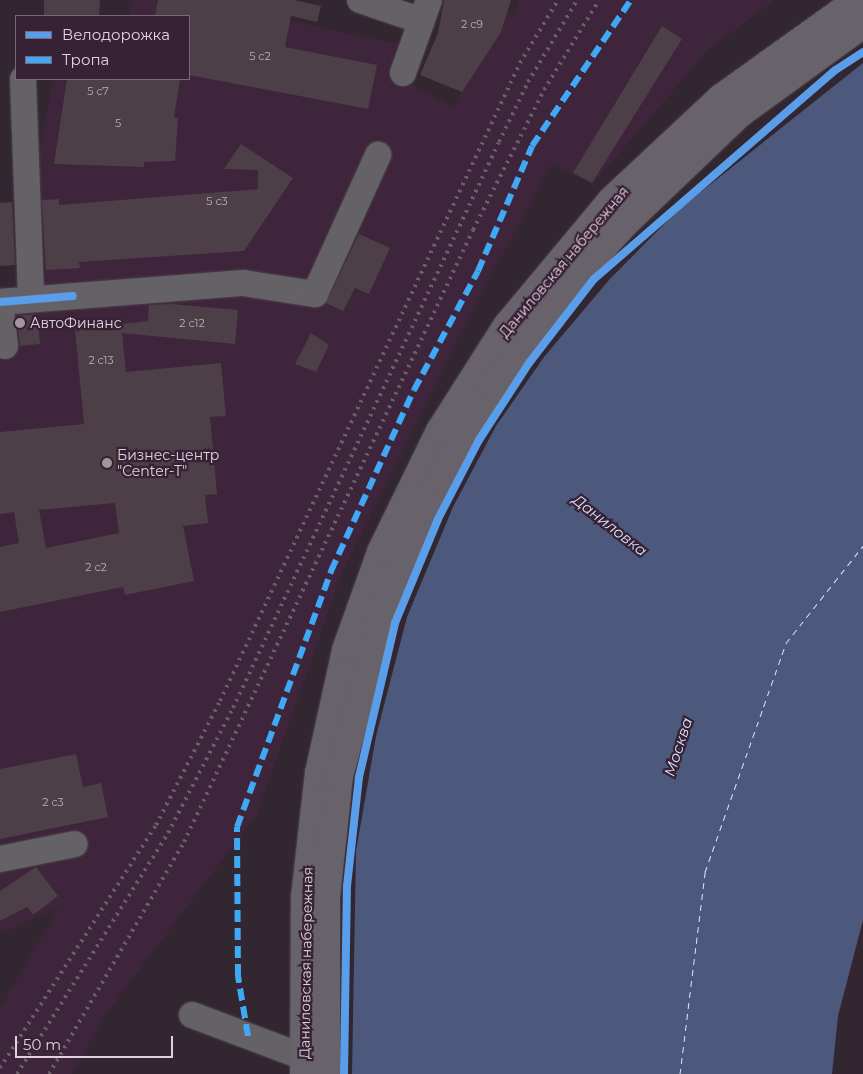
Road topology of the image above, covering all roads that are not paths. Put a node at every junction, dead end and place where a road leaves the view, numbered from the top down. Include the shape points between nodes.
1 (360, 0) edge
2 (858, 0) edge
3 (425, 10) edge
4 (863, 24) edge
5 (403, 74) dead end
6 (23, 80) edge
7 (378, 155) dead end
8 (30, 299) junction
9 (0, 302) edge
10 (5, 346) dead end
11 (75, 844) dead end
12 (0, 859) edge
13 (192, 1015) dead end
14 (299, 1061) edge
15 (326, 1074) edge

1 - 3 street
2 - 14 main road, Даниловская набережная via 721,98 612,200 507,326 440,431 381,552 346,650 318,774 305,897
3 - 5 street
4 - 15 main road, Даниловская набережная via 739,114 625,223 572,281 521,348 493,387 440,479 388,595 339,776 326,897
6 - 8 street
7 - 8 street via 314,294 243,283
8 - 9 street
9 - 10 street
11 - 12 street
13 - 14 street

